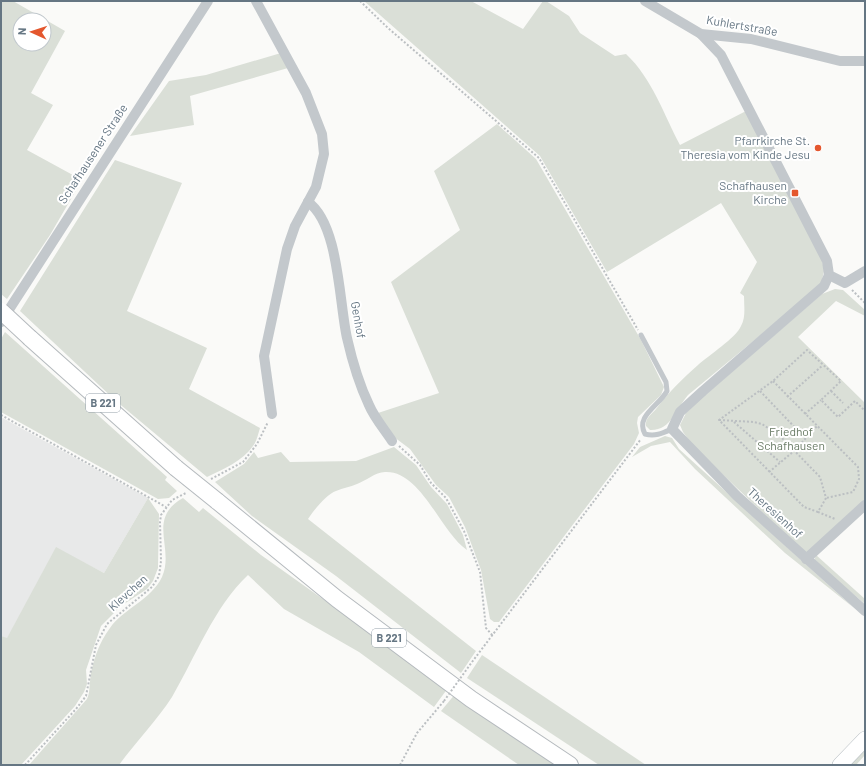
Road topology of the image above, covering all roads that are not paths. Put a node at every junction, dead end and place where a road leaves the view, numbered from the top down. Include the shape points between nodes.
1 (208, 1) edge
2 (256, 1) edge
3 (645, 1) edge
4 (702, 34) junction
5 (865, 61) edge
6 (308, 202) junction
7 (865, 271) edge
8 (829, 275) junction
9 (1, 311) edge
10 (1, 322) edge
11 (641, 335) road end
12 (272, 414) road end
13 (672, 429) junction
14 (392, 441) road end
15 (865, 505) edge
16 (806, 559) junction
17 (865, 612) edge
18 (865, 739) edge
19 (570, 765) edge
20 (840, 765) edge

1 - 10 street, Schafhausener Straße
2 - 6 street via 306,93 322,134 324,154 316,187
3 - 4 street, Kuhlertstraße
4 - 5 street, Kuhlertstraße via 751,39 840,61
4 - 8 street via 721,55 827,261
6 - 12 street via 295,226 287,249 264,356
6 - 14 street, Genhof via 313,205 323,222 334,250 347,337 358,376 369,406
7 - 8 street via 845,283
8 - 13 street via 824,286 680,412
9 - 19 main road, B 221, bridge via 176,468 343,604 471,699
11 - 13 lane via 666,382 667,391 642,421 642,427 645,434 660,434
13 - 16 street, Theresienhof via 737,496
15 - 16 street
16 - 17 street, Theresienhof
18 - 20 main road

